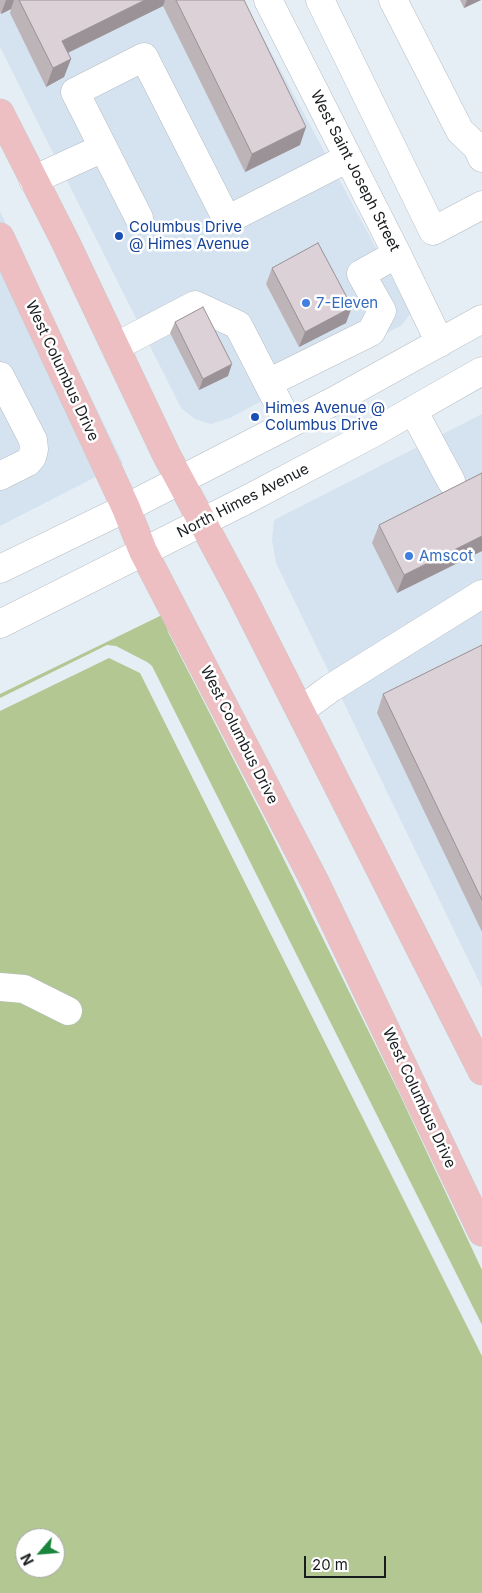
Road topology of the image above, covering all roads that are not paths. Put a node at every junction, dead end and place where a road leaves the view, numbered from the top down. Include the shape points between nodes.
1 (268, 0) edge
2 (320, 0) edge
3 (393, 0) edge
4 (0, 113) edge
5 (103, 148) junction
6 (348, 158) junction
7 (482, 158) edge
8 (33, 180) junction
9 (482, 205) edge
10 (139, 218) dead end
11 (431, 225) junction
12 (0, 237) edge
13 (394, 248) junction
14 (8, 273) edge
15 (482, 319) edge
16 (440, 343) junction
17 (116, 347) junction
18 (482, 371) edge
19 (0, 376) edge
20 (268, 383) junction
21 (413, 410) junction
22 (289, 424) junction
23 (0, 476) edge
24 (180, 480) junction
25 (450, 481) dead end
26 (126, 508) junction
27 (202, 522) junction
28 (143, 550) junction
29 (0, 570) edge
30 (482, 594) edge
31 (0, 624) edge
32 (301, 710) junction
33 (0, 987) edge
34 (68, 1011) dead end
35 (482, 1071) edge
36 (482, 1232) edge

1 - 6 street, West Saint Joseph Street
2 - 11 street
3 - 7 street via 460,131 477,147
4 - 8 main road
5 - 6 street via 75,92 144,57 227,220
5 - 8 street
5 - 10 street
6 - 13 street, West Saint Joseph Street
8 - 17 main road
9 - 11 street
11 - 13 street
12 - 14 main road, West Columbus Drive
13 - 16 street, West Saint Joseph Street
13 - 20 street via 361,274 382,311 371,332
14 - 26 main road, West Columbus Drive
15 - 16 street
16 - 22 street
17 - 20 street via 195,305 238,325
17 - 24 main road
18 - 21 street, North Himes Avenue
19 - 23 street via 33,440 34,449 28,462
20 - 22 street
21 - 25 street
21 - 27 street, North Himes Avenue
22 - 24 street
24 - 26 street
24 - 27 main road
26 - 28 main road, West Columbus Drive
26 - 29 street
27 - 28 street, North Himes Avenue
27 - 32 main road
28 - 31 street, North Himes Avenue
28 - 36 main road, West Columbus Drive via 316,884
30 - 32 street
32 - 35 main road
33 - 34 street via 24,989

